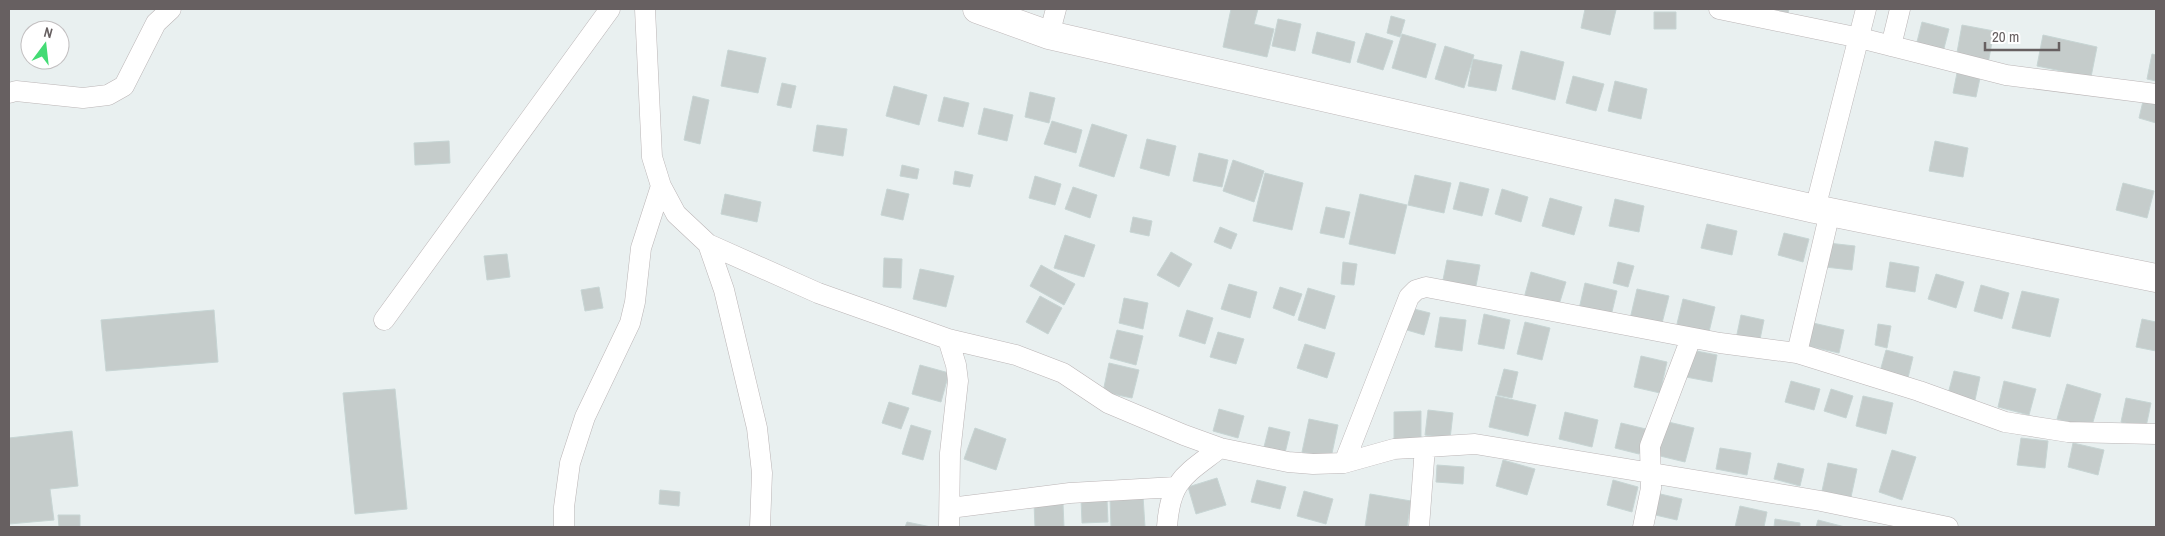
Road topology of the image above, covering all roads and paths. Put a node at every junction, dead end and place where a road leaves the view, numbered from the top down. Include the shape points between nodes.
1 (171, 9) edge
2 (610, 9) edge
3 (645, 9) edge
4 (977, 9) edge
5 (1056, 9) edge
6 (1719, 9) edge
7 (1866, 9) edge
8 (1900, 9) edge
9 (1049, 35) junction
10 (1860, 38) junction
11 (1892, 46) junction
12 (9, 93) edge
13 (2156, 94) edge
14 (661, 186) junction
15 (1823, 210) junction
16 (708, 244) junction
17 (2156, 278) edge
18 (384, 320) dead end
19 (1691, 338) junction
20 (948, 339) junction
21 (1797, 353) junction
22 (2156, 434) edge
23 (1425, 447) junction
24 (1220, 448) junction
25 (1344, 462) junction
26 (1650, 472) junction
27 (1176, 486) junction
28 (950, 517) edge
29 (564, 527) edge
30 (760, 527) edge
31 (1167, 527) edge
32 (1419, 527) edge
33 (1643, 527) edge
34 (1948, 527) edge

1 - 12 street via 156,23 124,86 108,94 83,98
2 - 18 street
3 - 14 street via 652,157
4 - 9 main road
5 - 9 street
6 - 10 street
7 - 10 street
8 - 11 street
9 - 15 main road
10 - 11 street
10 - 15 street
11 - 13 street via 2006,75
14 - 16 street via 676,214
14 - 29 street via 642,248 630,323 584,417 570,464
15 - 17 main road
15 - 21 street
16 - 20 street via 818,292
16 - 30 street via 724,290 757,428 762,473
19 - 21 street
19 - 25 street via 1426,287 1416,290 1409,297
19 - 26 street via 1650,446
20 - 24 street via 1016,355 1056,370 1108,403
20 - 28 street via 958,382 950,453
21 - 22 street via 1919,390 2005,422 2068,432
23 - 25 street via 1394,449
23 - 26 street via 1475,444
23 - 32 street
24 - 25 street via 1288,462
24 - 27 street
26 - 33 street via 1651,488
26 - 34 street
27 - 28 street via 1070,493
27 - 31 street via 1170,498

